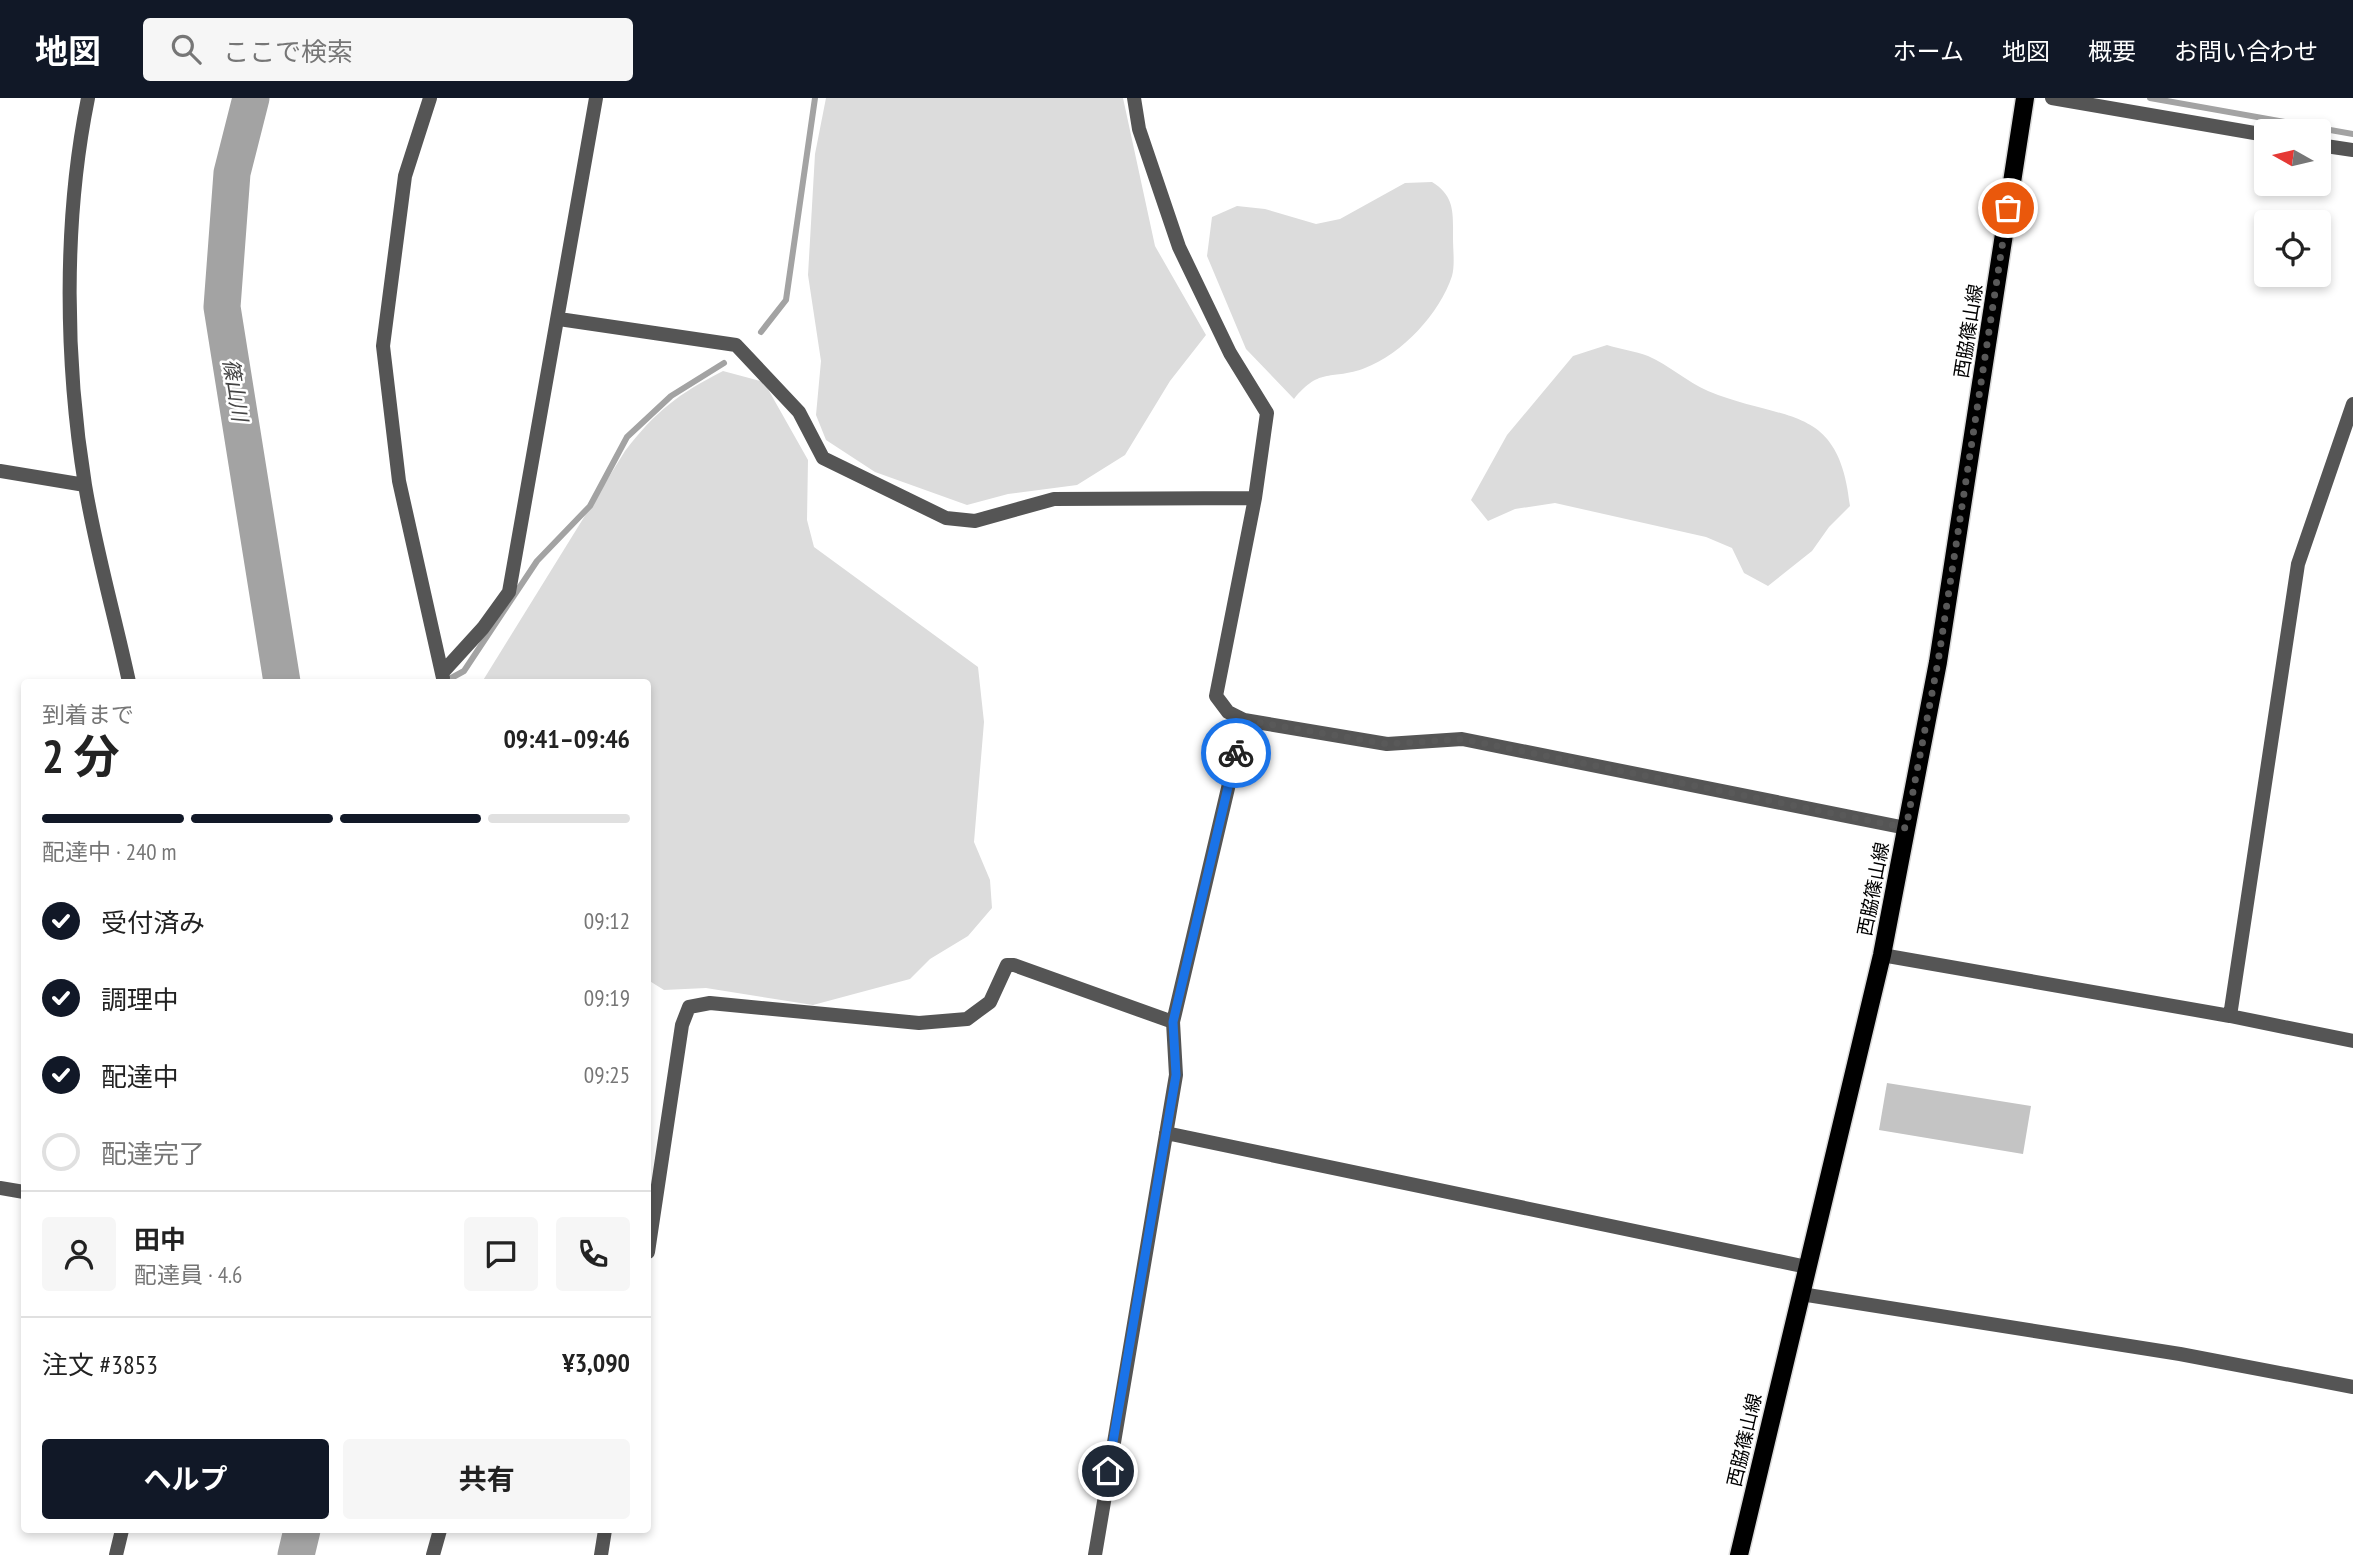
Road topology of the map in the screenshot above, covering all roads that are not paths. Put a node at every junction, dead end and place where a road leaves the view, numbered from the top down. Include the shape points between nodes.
1 (88, 98) edge
2 (430, 98) edge
3 (596, 98) edge
4 (1134, 98) edge
5 (2025, 98) edge
6 (2052, 98) edge
7 (2254, 133) edge
8 (2331, 147) edge
9 (2353, 150) edge
10 (558, 319) junction
11 (2353, 404) edge
12 (0, 471) edge
13 (85, 485) junction
14 (1255, 498) junction
15 (443, 678) edge
16 (128, 679) edge
17 (1244, 720) junction
18 (1906, 828) junction
19 (1882, 955) junction
20 (2231, 1016) junction
21 (1173, 1022) junction
22 (2353, 1041) edge
23 (1166, 1133) junction
24 (0, 1188) edge
25 (21, 1192) edge
26 (651, 1232) edge
27 (1807, 1267) junction
28 (1801, 1294) junction
29 (2353, 1387) edge
30 (121, 1533) edge
31 (439, 1533) edge
32 (605, 1533) edge
33 (116, 1555) edge
34 (433, 1555) edge
35 (601, 1555) edge
36 (1095, 1555) edge
37 (1739, 1555) edge

1 - 13 street via 78,145 70,271
2 - 15 street via 405,176 383,345 399,481
3 - 10 street
4 - 14 street via 1139,129 1179,247 1230,353 1267,413
5 - 18 main road, 西脇篠山線 via 1938,662
6 - 7 street
8 - 9 street
10 - 14 street via 736,345 799,412 823,458 946,518 975,521 1054,499
10 - 15 street via 509,592
11 - 20 street via 2298,564
12 - 13 street
13 - 16 street
14 - 17 street via 1216,696 1228,712
17 - 18 street via 1387,744 1462,739
17 - 21 street
18 - 19 main road, 西脇篠山線
19 - 20 street
19 - 27 main road, 西脇篠山線
20 - 22 street
21 - 23 street via 1176,1075
21 - 26 street via 1014,965 1007,965 990,1002 967,1019 919,1023 710,1003 689,1007 682,1025
23 - 27 street
23 - 36 street
24 - 25 street
27 - 28 main road, 西脇篠山線
28 - 29 street via 2180,1354
28 - 37 main road, 西脇篠山線
30 - 33 street
31 - 34 street
32 - 35 street

